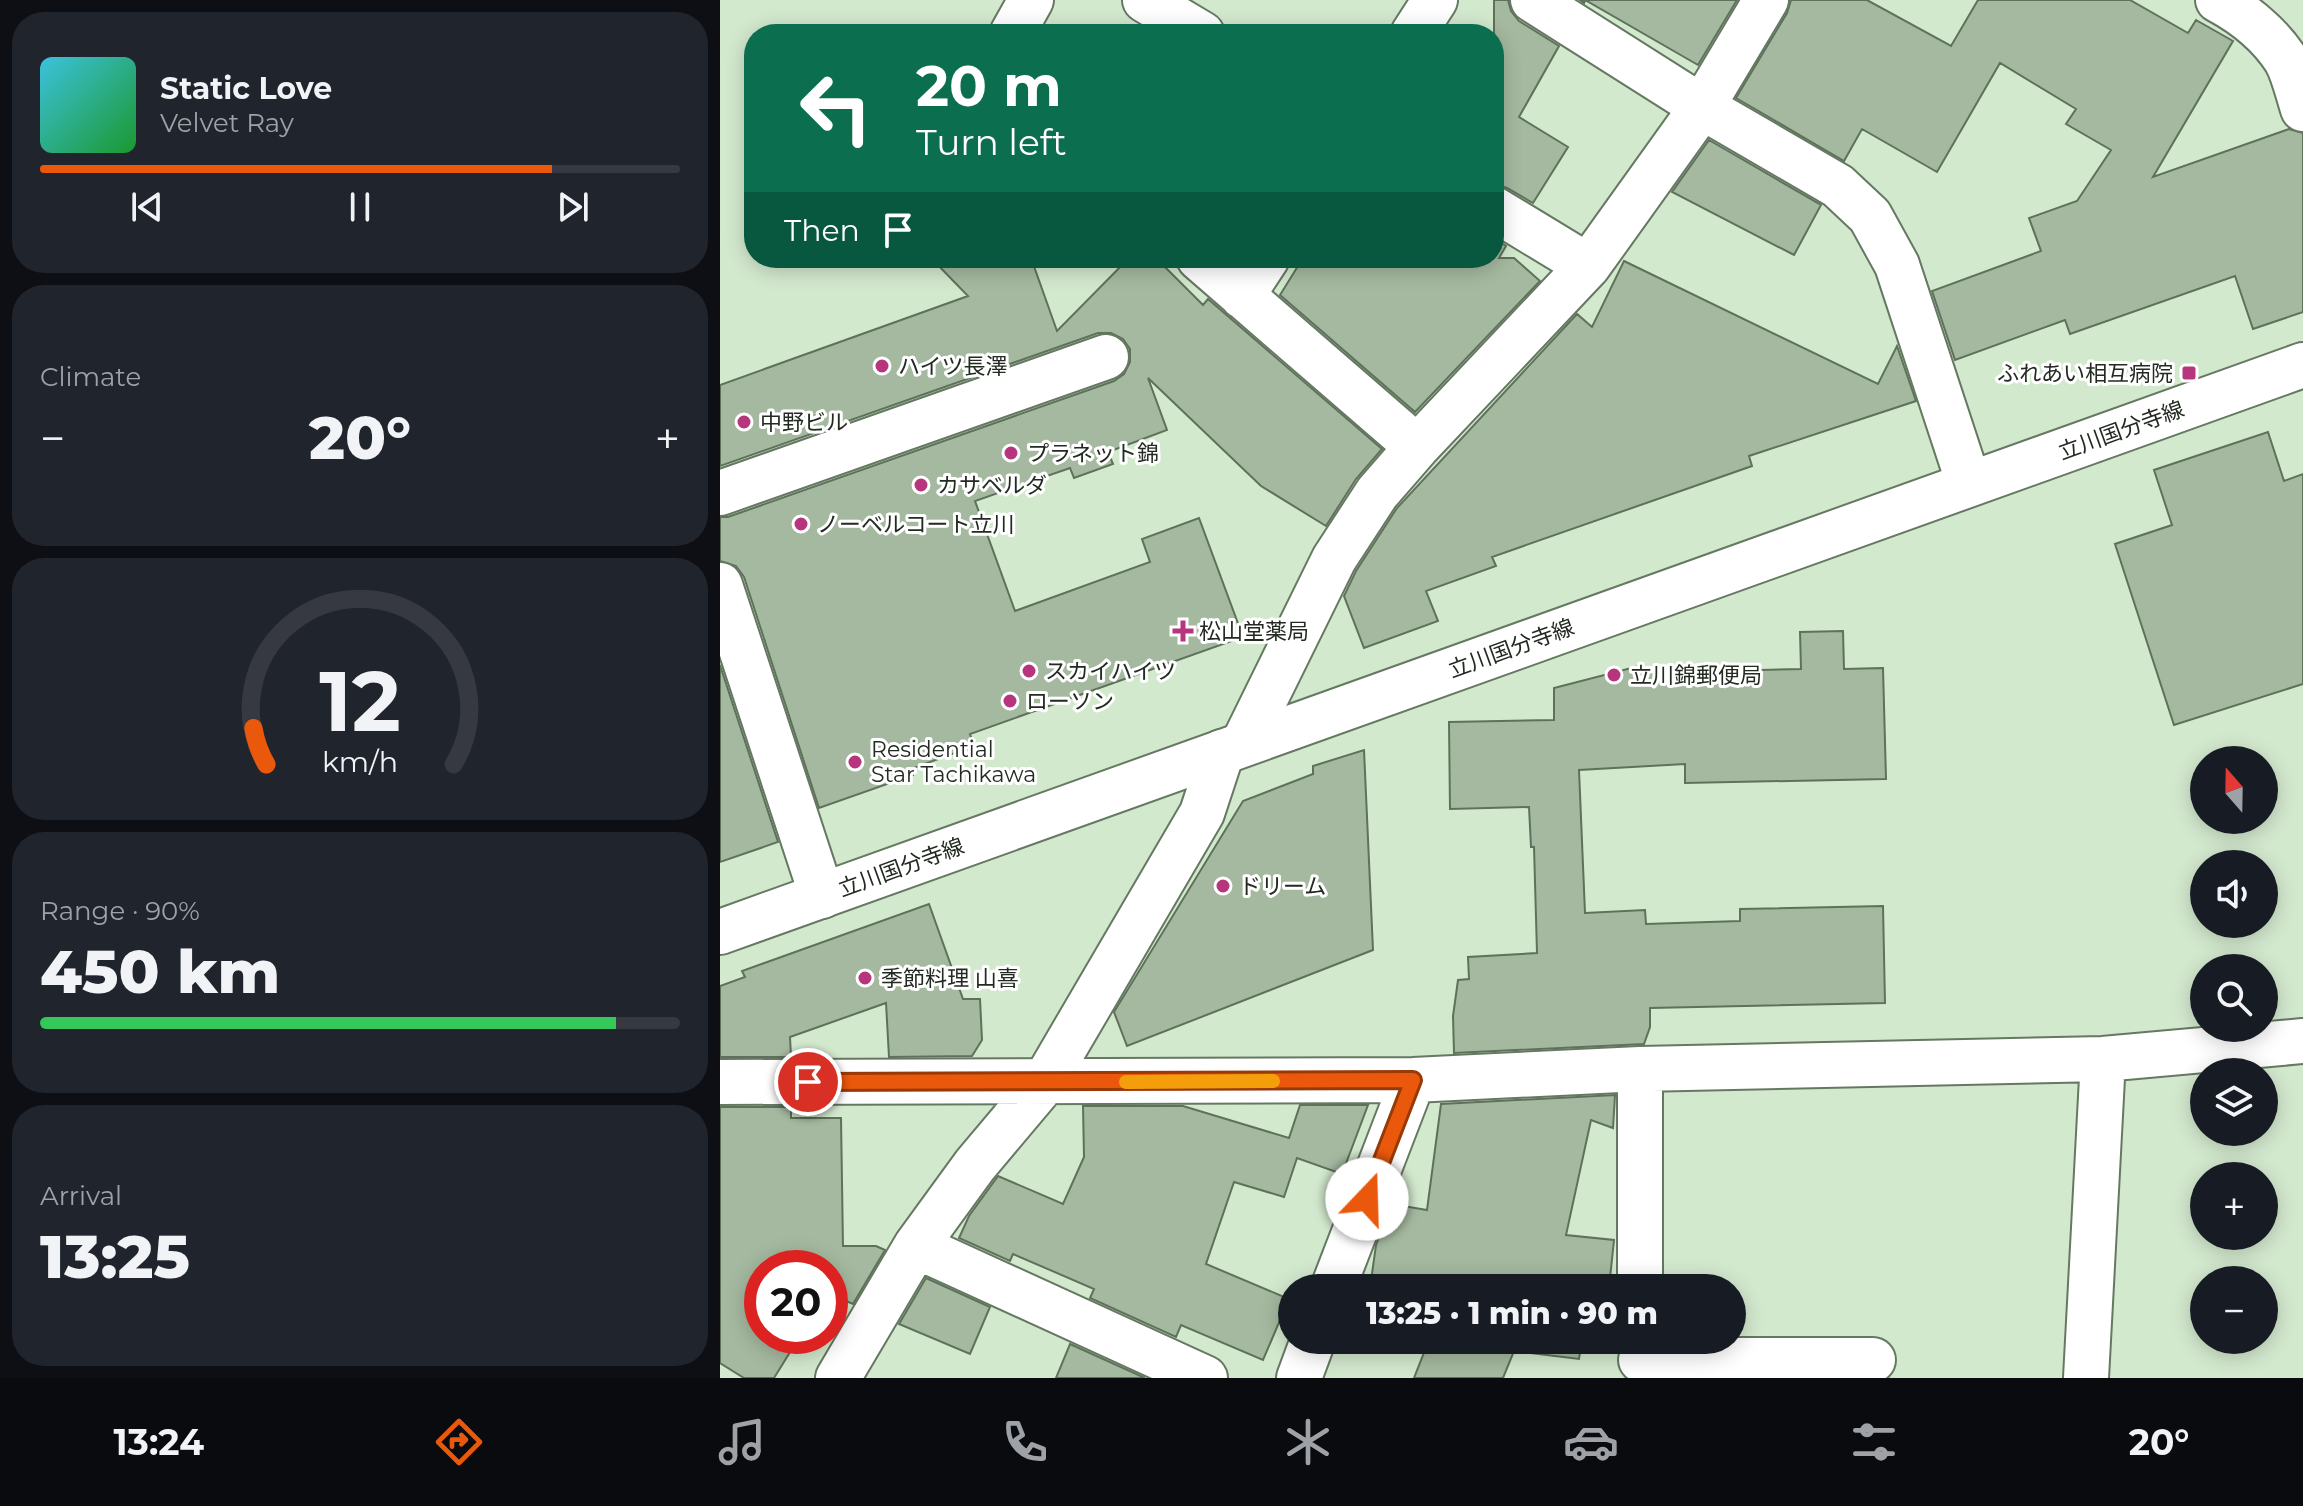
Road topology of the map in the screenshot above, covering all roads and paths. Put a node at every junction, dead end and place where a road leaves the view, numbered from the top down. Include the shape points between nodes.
1 (1031, 0) edge
2 (1145, 0) edge
3 (1435, 0) edge
4 (1533, 0) edge
5 (1766, 0) edge
6 (2218, 0) edge
7 (1018, 24) edge
8 (1185, 24) edge
9 (1419, 24) edge
10 (1702, 107) junction
11 (2303, 109) edge
12 (1504, 215) edge
13 (1588, 266) junction
14 (1210, 268) edge
15 (1260, 268) edge
16 (1242, 296) junction
17 (1106, 357) dead end
18 (2303, 365) edge
19 (1417, 447) junction
20 (1969, 484) junction
21 (720, 493) edge
22 (720, 585) edge
23 (1232, 748) junction
24 (822, 896) junction
25 (720, 932) edge
26 (2303, 1041) edge
27 (2103, 1059) junction
28 (1640, 1069) junction
29 (1413, 1080) junction
30 (720, 1082) edge
31 (1044, 1083) junction
32 (916, 1246) junction
33 (1338, 1274) edge
34 (1640, 1274) edge
35 (1308, 1354) edge
36 (1641, 1359) edge
37 (1873, 1360) dead end
38 (838, 1378) edge
39 (1205, 1378) edge
40 (1299, 1378) edge
41 (2086, 1378) edge

1 - 7 street
2 - 8 street
3 - 9 street
4 - 10 street
5 - 10 street
6 - 11 street via 2268,37 2287,62
10 - 13 street
10 - 20 street via 1838,186 1870,216 1897,265
12 - 13 street
13 - 19 street
14 - 16 street
15 - 16 street
16 - 19 street
17 - 21 street
18 - 20 street, 立川国分寺線
19 - 23 street via 1377,493 1334,559
20 - 23 street, 立川国分寺線
22 - 24 street
23 - 24 street, 立川国分寺線
23 - 31 street via 1202,813
24 - 25 street, 立川国分寺線
26 - 27 street
27 - 28 street
27 - 41 street
28 - 29 street
28 - 34 street
29 - 31 street
29 - 33 street
30 - 31 street
31 - 32 street
32 - 38 street
32 - 39 street
35 - 40 street
36 - 37 street

